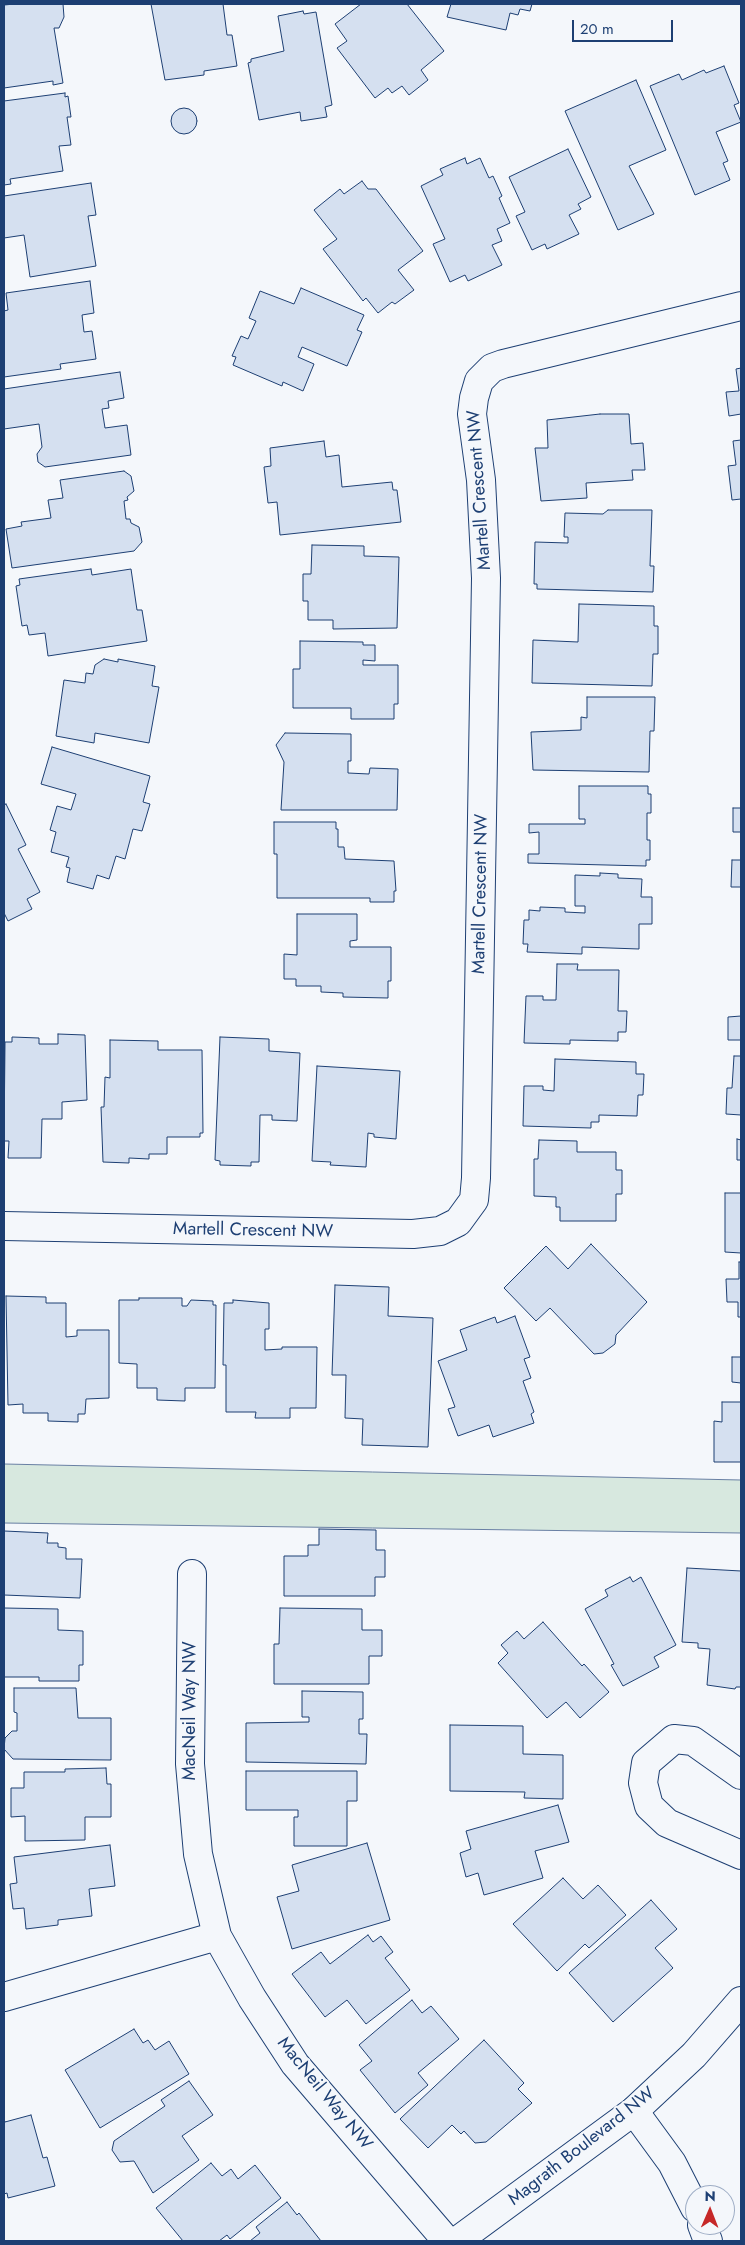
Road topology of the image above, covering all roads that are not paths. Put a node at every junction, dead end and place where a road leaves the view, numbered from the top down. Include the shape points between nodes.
1 (741, 306) edge
2 (4, 1226) edge
3 (192, 1574) dead end
4 (741, 1774) edge
5 (741, 1855) edge
6 (217, 1936) junction
7 (4, 1996) edge
8 (741, 2001) edge
9 (634, 2112) junction
10 (685, 2188) edge
11 (447, 2241) edge
12 (457, 2241) edge

1 - 2 street, Martell Crescent NW via 503,364 492,368 479,381 472,414 481,480 486,578 476,1158 474,1200 458,1222 440,1231 413,1234
3 - 6 street, MacNeil Way NW via 190,1764 198,1854
4 - 5 street via 693,1741 674,1739 646,1763 643,1784 649,1806 667,1824
6 - 7 street
6 - 11 street, MacNeil Way NW via 295,2064
8 - 9 street, Magrath Boulevard NW via 694,2055
9 - 10 street via 672,2162
9 - 12 street, Magrath Boulevard NW

